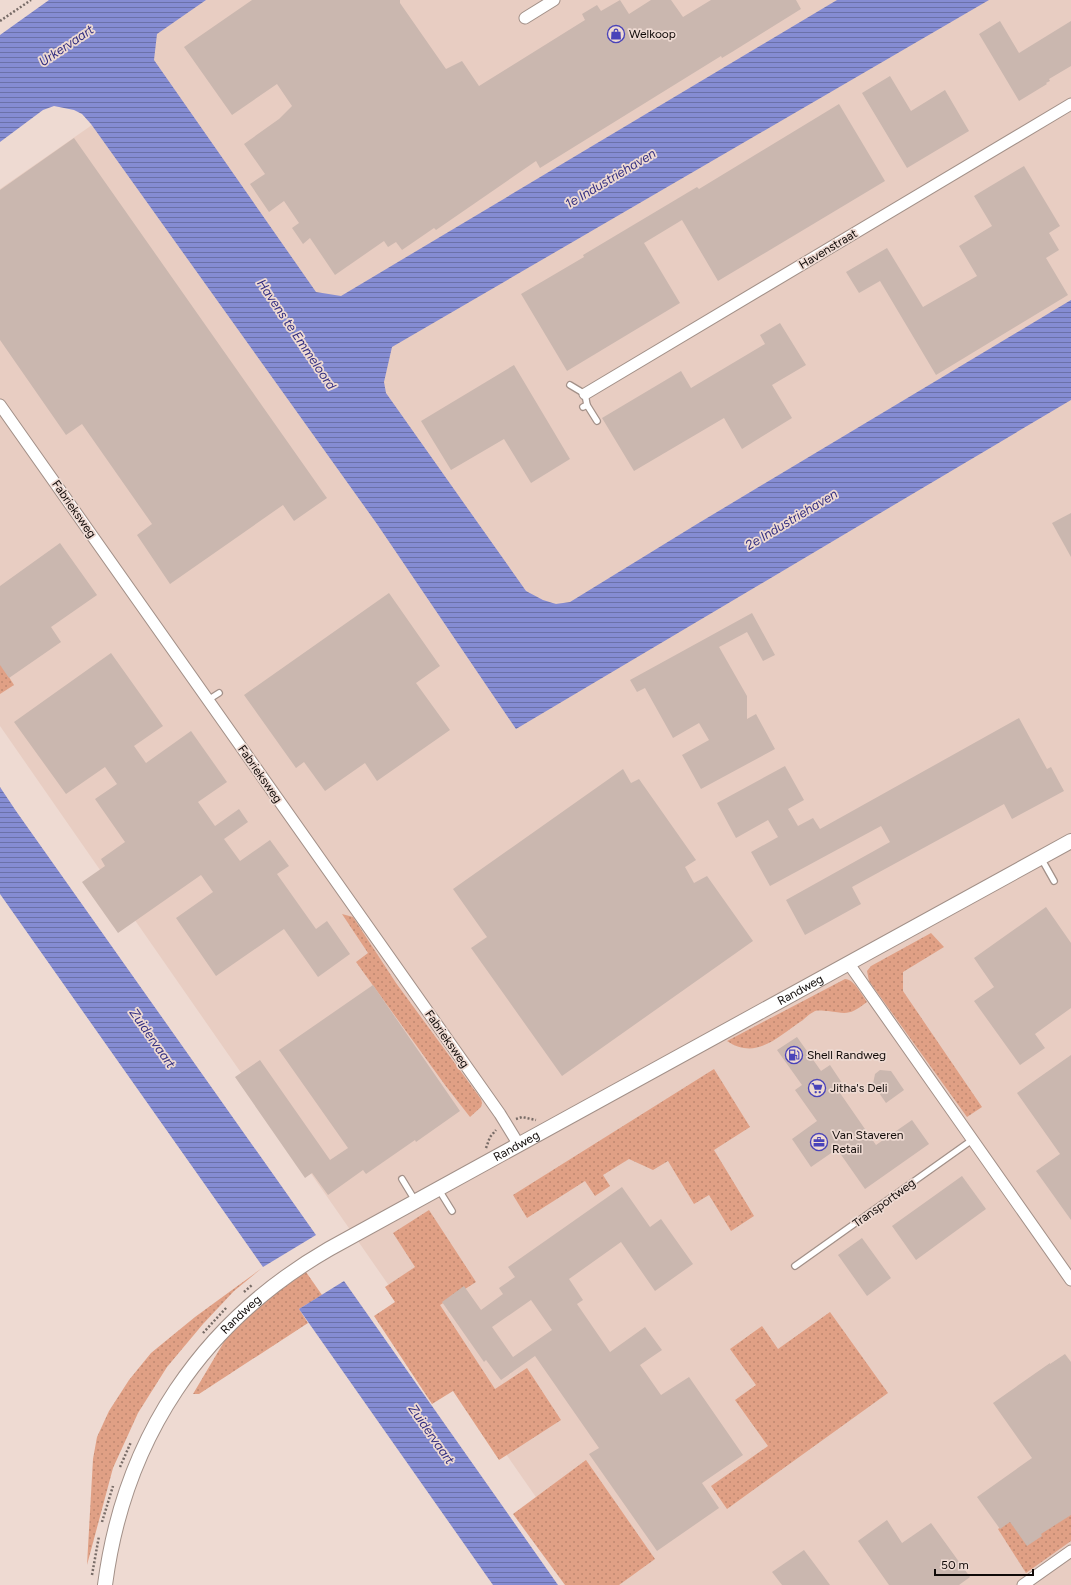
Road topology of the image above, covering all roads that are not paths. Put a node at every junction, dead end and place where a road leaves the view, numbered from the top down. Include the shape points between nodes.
1 (554, 0) edge
2 (525, 18) dead end
3 (1071, 104) edge
4 (570, 385) dead end
5 (585, 402) junction
6 (0, 404) edge
7 (597, 421) dead end
8 (219, 693) dead end
9 (208, 700) junction
10 (1071, 841) edge
11 (1041, 858) junction
12 (1054, 881) dead end
13 (849, 964) junction
14 (972, 1140) junction
15 (519, 1145) junction
16 (402, 1180) dead end
17 (439, 1190) junction
18 (416, 1202) junction
19 (452, 1211) dead end
20 (796, 1266) dead end
21 (1071, 1278) edge
22 (1071, 1551) edge
23 (104, 1585) edge
24 (1023, 1585) edge

1 - 2 street
3 - 5 street, Havenstraat
4 - 5 lane
5 - 7 lane
6 - 9 street, Fabrieksweg
8 - 9 lane
9 - 15 street, Fabrieksweg via 500,1114
10 - 11 street, Randweg
11 - 12 lane
11 - 13 street, Randweg
13 - 14 street
13 - 15 street, Randweg
14 - 20 lane, Transportweg
14 - 21 street
15 - 17 street, Randweg
16 - 18 lane
17 - 18 street, Randweg
17 - 19 lane
18 - 23 street, Randweg via 329,1249 280,1280 241,1313 206,1350 171,1397 137,1463 115,1528
22 - 24 street

